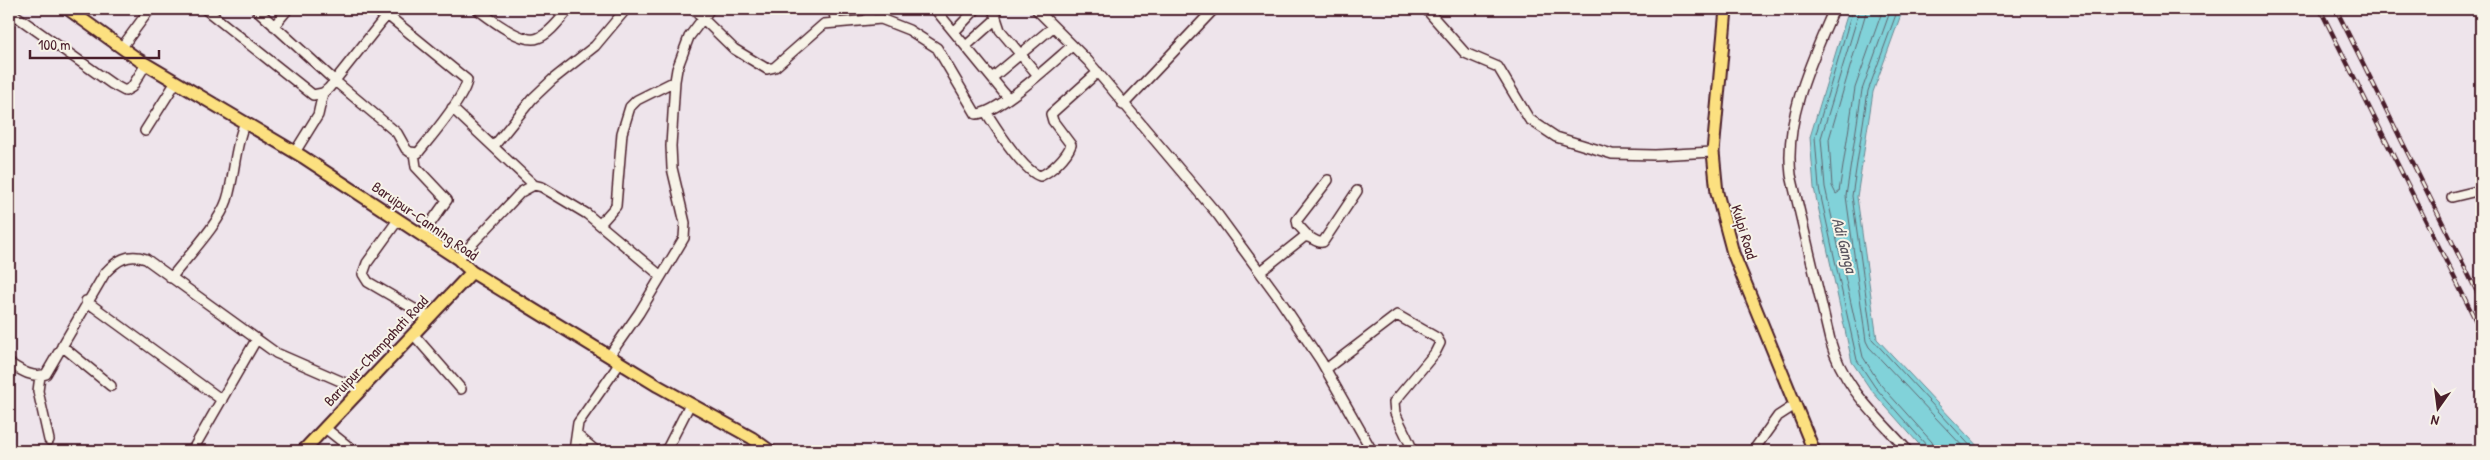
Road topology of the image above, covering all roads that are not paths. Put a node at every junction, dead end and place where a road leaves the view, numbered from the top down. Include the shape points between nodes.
1 (68, 9) edge
2 (150, 9) edge
3 (205, 9) edge
4 (256, 9) edge
5 (288, 9) edge
6 (380, 9) edge
7 (477, 9) edge
8 (569, 9) edge
9 (626, 9) edge
10 (692, 9) edge
11 (710, 9) edge
12 (834, 9) edge
13 (870, 9) edge
14 (935, 9) edge
15 (976, 9) edge
16 (993, 9) edge
17 (1036, 9) edge
18 (1214, 9) edge
19 (1426, 9) edge
20 (1726, 9) edge
21 (1834, 9) edge
22 (9, 11) edge
23 (387, 15) junction
24 (702, 17) junction
25 (868, 20) junction
26 (995, 20) junction
27 (836, 22) junction
28 (274, 26) junction
29 (1053, 27) junction
30 (954, 32) junction
31 (966, 46) junction
32 (1072, 46) junction
33 (122, 47) junction
34 (1020, 56) junction
35 (146, 64) junction
36 (1098, 72) junction
37 (1037, 74) junction
38 (992, 78) junction
39 (335, 81) junction
40 (675, 81) junction
41 (176, 82) junction
42 (322, 94) junction
43 (1008, 98) junction
44 (1123, 104) junction
45 (452, 108) junction
46 (986, 112) junction
47 (245, 122) junction
48 (145, 131) dead end
49 (494, 146) junction
50 (295, 152) junction
51 (1713, 152) junction
52 (414, 153) junction
53 (1328, 180) dead end
54 (534, 185) junction
55 (2481, 190) edge
56 (1357, 191) dead end
57 (2452, 197) dead end
58 (398, 220) junction
59 (600, 224) junction
60 (422, 235) junction
61 (1308, 237) junction
62 (458, 259) junction
63 (472, 272) junction
64 (1260, 272) junction
65 (661, 276) junction
66 (171, 278) junction
67 (86, 302) junction
68 (428, 317) junction
69 (413, 334) junction
70 (256, 340) junction
71 (62, 346) junction
72 (610, 356) junction
73 (9, 363) edge
74 (620, 363) junction
75 (1326, 369) junction
76 (40, 376) junction
77 (111, 386) dead end
78 (461, 389) dead end
79 (361, 390) junction
80 (222, 400) junction
81 (690, 404) junction
82 (1794, 405) junction
83 (325, 428) junction
84 (578, 435) junction
85 (49, 440) dead end
86 (192, 451) edge
87 (303, 451) edge
88 (354, 451) edge
89 (574, 451) edge
90 (596, 451) edge
91 (666, 451) edge
92 (770, 451) edge
93 (1372, 451) edge
94 (1407, 451) edge
95 (1753, 451) edge
96 (1814, 451) edge
97 (1908, 451) edge

1 - 33 main road, Baruipur-Canning Road
2 - 33 street
3 - 42 street via 304,90 313,95
4 - 28 street
5 - 28 street
6 - 23 street
7 - 8 street via 516,34 534,40 541,38
9 - 49 street via 595,46 532,99
10 - 24 street
11 - 24 street
12 - 27 street
13 - 25 street
14 - 30 street
15 - 30 street
16 - 26 street
17 - 29 street
18 - 44 street
19 - 51 street via 1465,53 1498,67 1529,119 1556,137 1612,154 1648,156
20 - 51 main road, Kulpi Road
21 - 97 street via 1800,98 1791,148 1791,175 1839,367 1851,388
22 - 35 street via 125,90 132,87
23 - 39 street
23 - 45 street via 466,78 467,84
24 - 27 street via 734,49 767,70 775,67 824,24
24 - 40 street via 689,37
25 - 27 street
25 - 46 street via 886,21 933,45 941,53 972,109 976,114
26 - 31 street
26 - 34 street
28 - 39 street
29 - 32 street
29 - 34 street
30 - 31 street
31 - 38 street
32 - 36 street
32 - 37 street
33 - 35 main road, Baruipur-Canning Road
34 - 37 street
34 - 38 street
35 - 41 main road, Baruipur-Canning Road
36 - 44 street
36 - 46 street via 1051,114 1053,122 1071,145 1054,166 1040,176 1032,172 1009,146
37 - 43 street
38 - 43 street
39 - 42 street
39 - 52 street via 397,133 406,149
40 - 59 street via 637,100 630,107 622,133 616,206
40 - 65 street via 672,161 685,232
41 - 47 main road, Baruipur-Canning Road
41 - 48 street
42 - 50 street via 318,115
43 - 46 street
44 - 64 street via 1218,215
45 - 49 street
45 - 52 street via 418,153
47 - 50 main road, Baruipur-Canning Road
47 - 66 street via 237,140 224,207
49 - 54 street
50 - 58 main road, Baruipur-Canning Road
51 - 82 main road, Kulpi Road via 1717,193 1733,253
52 - 60 street via 416,168 446,200
53 - 61 street via 1297,220
54 - 59 street via 582,210
54 - 62 street via 520,192
55 - 57 street
56 - 61 street via 1325,240 1317,242
58 - 60 main road, Baruipur-Canning Road
58 - 68 street via 366,262 363,274 368,282
59 - 65 street
60 - 62 main road, Baruipur-Canning Road
61 - 64 street
62 - 63 main road, Baruipur-Canning Road
63 - 68 main road, Baruipur-Champahati Road
63 - 72 main road, Baruipur-Canning Road
64 - 75 street
65 - 72 street
66 - 67 street via 146,259 128,256 112,266
66 - 70 street
67 - 71 street
67 - 80 street
68 - 69 main road, Baruipur-Champahati Road
69 - 78 street
69 - 79 main road, Baruipur-Champahati Road
70 - 79 street via 288,359
70 - 80 street
71 - 76 street via 50,369
71 - 77 street
72 - 74 main road, Baruipur-Canning Road
73 - 76 street
74 - 81 main road, Baruipur-Canning Road
74 - 84 street via 578,423
75 - 93 street
75 - 94 street via 1397,315 1437,338 1440,343 1435,353 1394,402 1395,413 1410,444
76 - 85 street via 38,391
79 - 83 main road, Baruipur-Champahati Road
80 - 86 street
81 - 91 street
81 - 92 main road, Baruipur-Canning Road
82 - 95 street via 1778,416
82 - 96 main road, Kulpi Road
83 - 87 main road, Baruipur-Champahati Road
83 - 88 street
84 - 89 street
84 - 90 street

